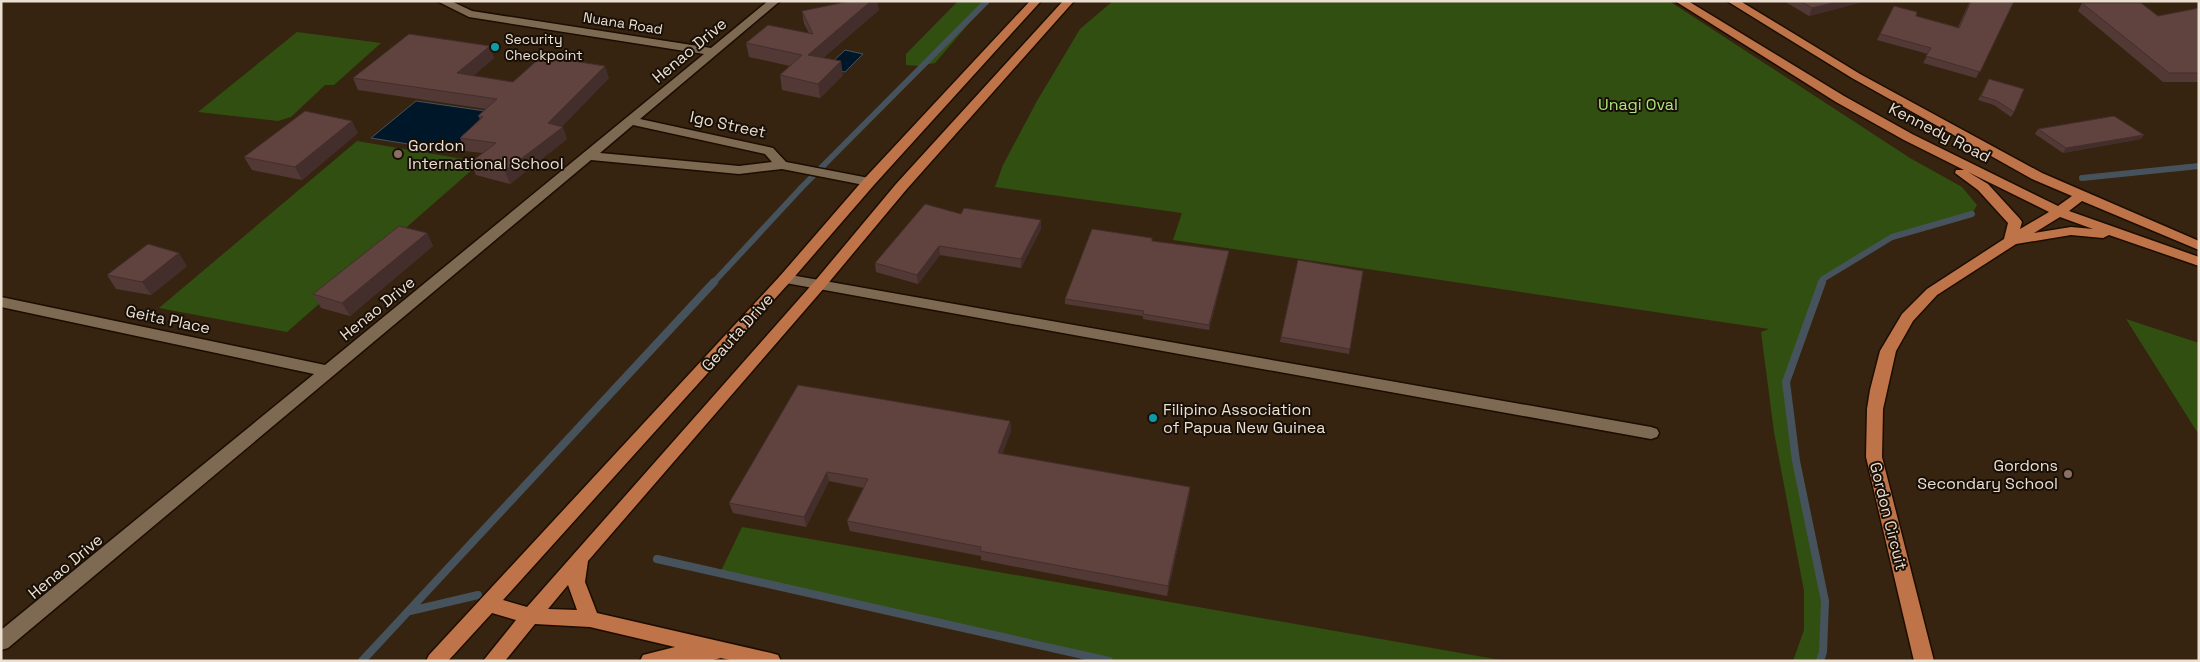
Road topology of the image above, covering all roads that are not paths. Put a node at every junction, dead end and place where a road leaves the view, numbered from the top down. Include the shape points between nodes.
1 (442, 1) edge
2 (775, 1) edge
3 (1036, 1) edge
4 (1069, 1) edge
5 (1680, 1) edge
6 (1732, 1) edge
7 (712, 52) junction
8 (632, 121) junction
9 (1908, 137) junction
10 (590, 156) junction
11 (782, 165) junction
12 (869, 182) junction
13 (2080, 196) junction
14 (2059, 212) junction
15 (2010, 242) junction
16 (2199, 246) edge
17 (2196, 262) edge
18 (785, 279) junction
19 (820, 284) junction
20 (1, 302) edge
21 (327, 371) junction
22 (1650, 433) dead end
23 (579, 558) junction
24 (488, 604) junction
25 (529, 616) junction
26 (590, 619) junction
27 (1, 642) edge
28 (730, 651) junction
29 (436, 661) edge
30 (493, 661) edge
31 (650, 661) edge
32 (770, 661) edge
33 (1924, 661) edge

1 - 7 street, Nuana Road via 469,14
2 - 7 street, Henao Drive
3 - 12 main road, Geauta Drive
4 - 19 main road, Geauta Drive via 901,187
5 - 9 main road, Kennedy Road
6 - 13 main road, Kennedy Road via 1925,114
7 - 8 street, Henao Drive
8 - 10 street, Henao Drive
8 - 11 street, Igo Street via 769,151
9 - 14 main road, Kennedy Road
9 - 15 main road via 1983,187 2015,222
10 - 11 street via 739,170
10 - 21 street, Henao Drive
11 - 12 street, Igo Street
12 - 18 main road, Geauta Drive
13 - 14 main road, Gordon Circuit
13 - 16 main road, Kennedy Road
14 - 15 main road, Gordon Circuit
14 - 17 main road, Kennedy Road
15 - 17 main road via 2071,231 2097,233 2146,244
15 - 33 main road, Gordon Circuit via 1932,292 1907,318 1888,351 1878,390 1874,457
18 - 19 street
18 - 24 main road, Geauta Drive
19 - 22 street
19 - 23 main road, Geauta Drive
20 - 21 street, Geita Place
21 - 27 street, Henao Drive
23 - 25 main road, Geauta Drive
23 - 26 main road via 576,582
24 - 25 main road
24 - 29 main road, Geauta Drive
25 - 26 main road
25 - 30 main road, Geauta Drive
26 - 28 main road
28 - 31 main road via 676,655
28 - 32 main road

